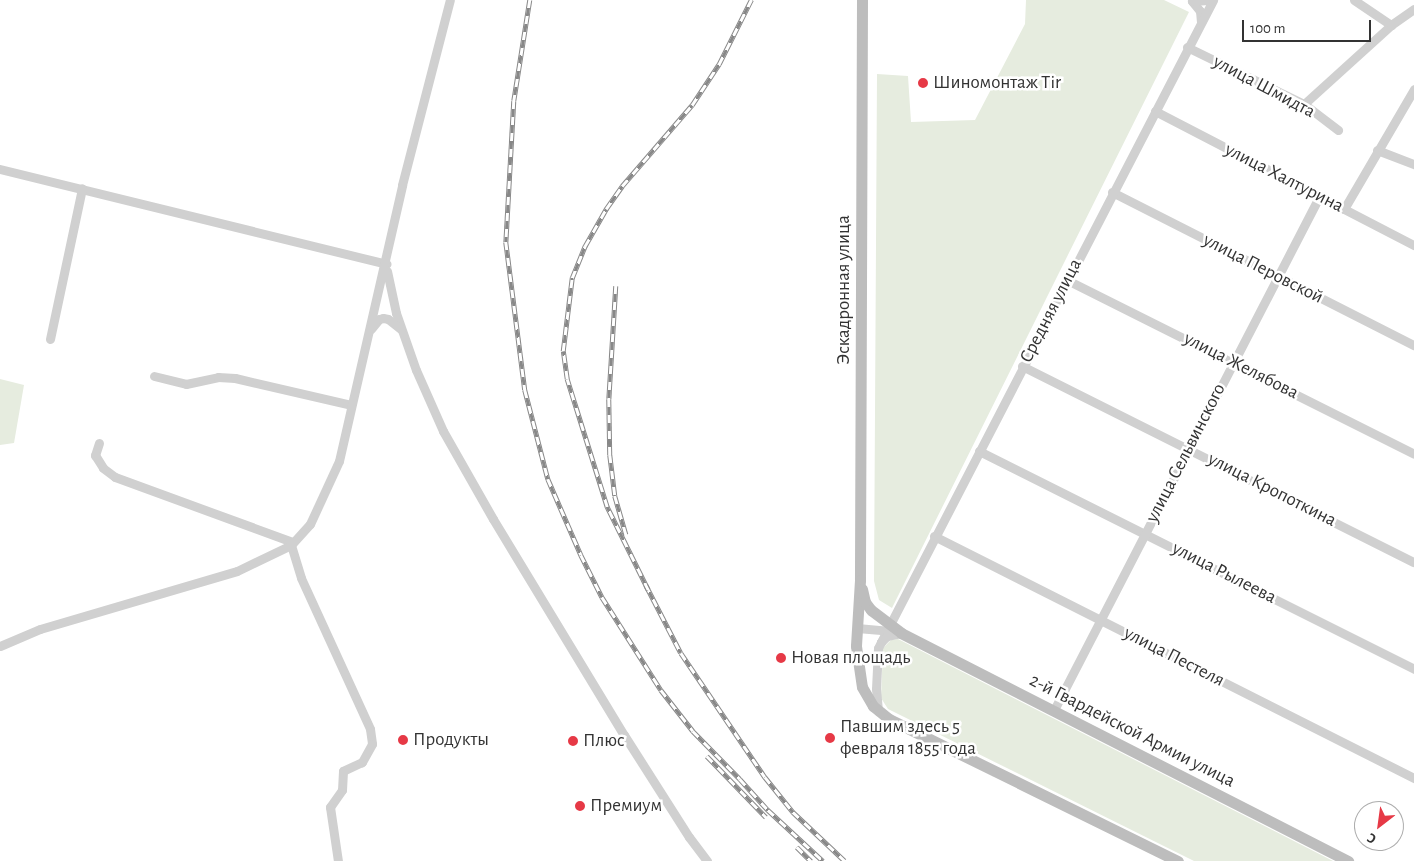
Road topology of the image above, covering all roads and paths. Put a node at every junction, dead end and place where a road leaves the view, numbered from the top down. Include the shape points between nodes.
1 (450, 0) edge
2 (862, 0) edge
3 (1191, 0) edge
4 (1354, 0) edge
5 (1210, 3) edge
6 (1414, 10) edge
7 (1414, 20) edge
8 (1201, 22) junction
9 (1392, 25) junction
10 (1187, 48) junction
11 (1414, 89) edge
12 (1304, 104) junction
13 (1155, 111) junction
14 (1338, 130) dead end
15 (1377, 150) junction
16 (1414, 164) edge
17 (0, 168) edge
18 (82, 188) junction
19 (1112, 192) junction
20 (1319, 197) junction
21 (1344, 209) junction
22 (1414, 244) edge
23 (386, 264) junction
24 (1278, 277) junction
25 (1067, 280) junction
26 (402, 329) junction
27 (368, 334) junction
28 (50, 339) dead end
29 (1414, 346) edge
30 (1233, 362) junction
31 (1022, 366) junction
32 (154, 376) dead end
33 (351, 405) junction
34 (99, 443) dead end
35 (1188, 448) junction
36 (979, 451) junction
37 (1414, 454) edge
38 (1144, 533) junction
39 (934, 536) junction
40 (292, 543) junction
41 (1414, 562) edge
42 (860, 580) junction
43 (1100, 619) junction
44 (887, 627) junction
45 (857, 628) junction
46 (901, 633) junction
47 (881, 642) junction
48 (0, 646) edge
49 (1414, 669) edge
50 (1054, 710) junction
51 (878, 711) junction
52 (1414, 778) edge
53 (338, 861) edge
54 (707, 861) edge
55 (1178, 861) edge
56 (1348, 861) edge

1 - 23 street via 402,185
2 - 42 main road, Эскадронная улица
3 - 5 street
3 - 8 street via 1200,10
4 - 9 street
5 - 8 street, Средняя улица
6 - 7 street
6 - 9 street
8 - 10 street, Средняя улица
9 - 12 street
10 - 12 street, улица Шмидта
10 - 13 street, Средняя улица
11 - 15 street
12 - 14 street, улица Шмидта
13 - 19 street, Средняя улица
13 - 20 street, улица Халтурина
15 - 16 street
15 - 21 street
17 - 18 street
18 - 23 street
18 - 28 street
19 - 24 street, улица Перовской
19 - 25 street, Средняя улица
20 - 21 street, улица Халтурина
20 - 24 street, улица Сельвинского
21 - 22 street, улица Халтурина
23 - 26 street
23 - 27 street
24 - 29 street, улица Перовской
24 - 30 street, улица Сельвинского
25 - 30 street, улица Желябова
25 - 31 street, Средняя улица
26 - 27 street via 383,318
26 - 54 street via 443,431 492,518 624,735
27 - 33 street
30 - 35 street, улица Сельвинского
30 - 37 street, улица Желябова
31 - 35 street, улица Кропоткина
31 - 36 street, Средняя улица
32 - 33 street via 186,384 218,377 235,378
33 - 40 street via 339,461 310,524
34 - 40 street via 95,455 103,468 115,477
35 - 38 street, улица Сельвинского
35 - 41 street, улица Кропоткина
36 - 38 street, улица Рылеева
36 - 39 street, Средняя улица
38 - 43 street, улица Сельвинского
38 - 49 street, улица Рылеева
39 - 43 street, улица Пестеля
39 - 44 street, Средняя улица
40 - 48 street via 237,571 40,629
40 - 53 street via 301,578 370,729 372,744 362,762 343,771 342,790 330,807
42 - 44 main road, 2-й Гвардейской Армии улица via 865,602
42 - 45 main road
43 - 50 street, улица Сельвинского
43 - 52 street, улица Пестеля
44 - 45 street
44 - 46 main road, 2-й Гвардейской Армии улица
44 - 47 street, Средняя улица
45 - 51 main road via 856,646 862,687
46 - 47 street via 887,636
46 - 50 main road, 2-й Гвардейской Армии улица
47 - 51 street, Средняя улица via 876,689
50 - 56 main road, 2-й Гвардейской Армии улица
51 - 55 main road via 888,719

